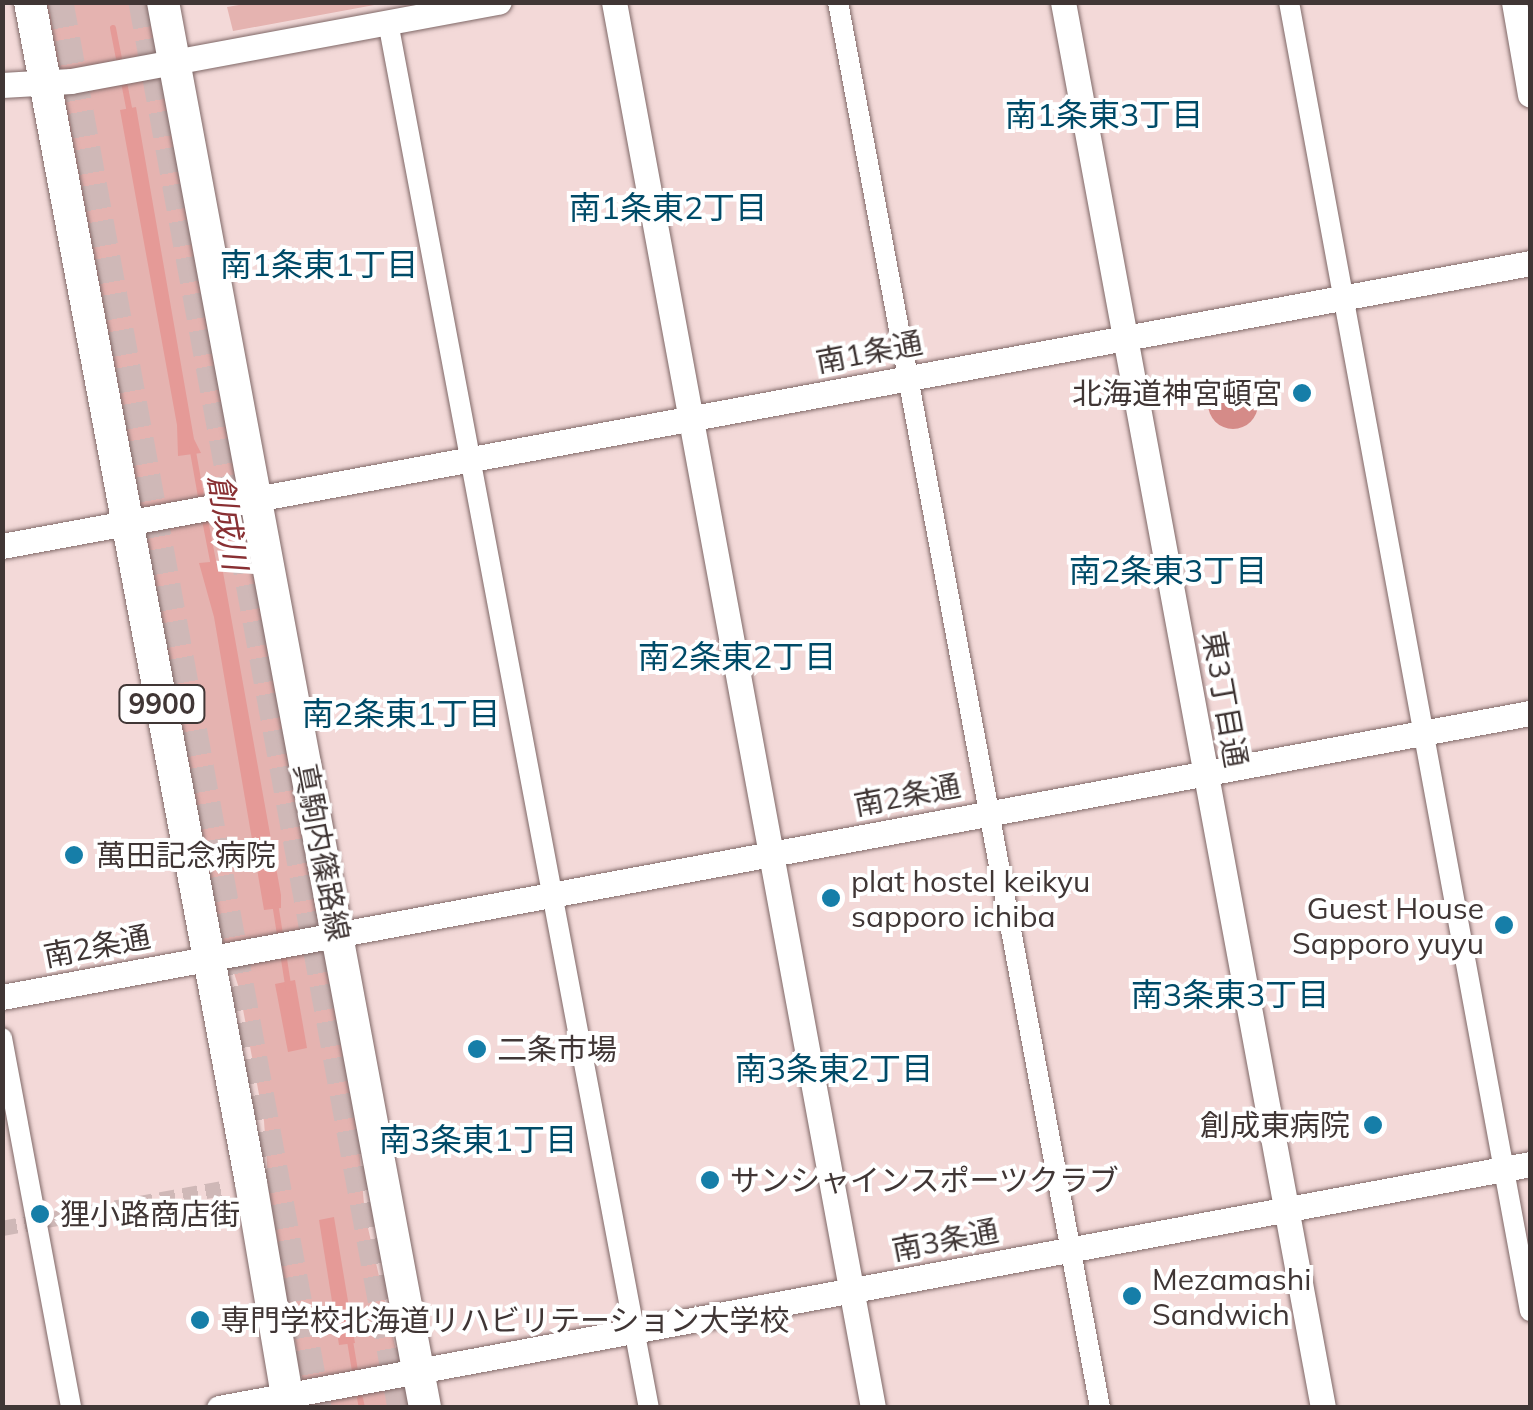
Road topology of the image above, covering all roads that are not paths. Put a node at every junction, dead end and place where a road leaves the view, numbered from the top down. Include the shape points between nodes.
1 (30, 2) edge
2 (163, 2) edge
3 (499, 2) edge
4 (614, 2) edge
5 (838, 2) edge
6 (1063, 2) edge
7 (1290, 2) edge
8 (1514, 2) edge
9 (388, 22) junction
10 (171, 62) junction
11 (44, 80) junction
12 (2, 84) edge
13 (1530, 94) edge
14 (1530, 262) edge
15 (1343, 297) junction
16 (1126, 337) junction
17 (908, 377) junction
18 (690, 418) junction
19 (473, 458) junction
20 (256, 498) junction
21 (129, 522) junction
22 (2, 546) edge
23 (1530, 713) edge
24 (1424, 733) junction
25 (1205, 773) junction
26 (990, 812) junction
27 (772, 854) junction
28 (553, 894) junction
29 (338, 934) junction
30 (209, 958) junction
31 (2, 997) edge
32 (2, 1038) edge
33 (1530, 1164) edge
34 (1504, 1168) junction
35 (1287, 1208) junction
36 (1071, 1249) junction
37 (851, 1290) junction
38 (1530, 1310) edge
39 (634, 1330) junction
40 (418, 1370) junction
41 (288, 1401) edge
42 (71, 1408) edge
43 (219, 1408) edge
44 (425, 1408) edge
45 (649, 1408) edge
46 (873, 1408) edge
47 (1100, 1408) edge
48 (1323, 1408) edge

1 - 11 main road, 9900
2 - 10 main road, 真駒内篠路線
3 - 9 street
4 - 18 street
5 - 17 street
6 - 16 street, 東3丁目通
7 - 15 street
8 - 13 street
9 - 10 street
9 - 19 street
10 - 11 street
10 - 20 main road, 真駒内篠路線
11 - 12 street
11 - 21 main road, 9900
14 - 15 street, 南1条通
15 - 16 street, 南1条通
15 - 24 street
16 - 17 street, 南1条通
16 - 25 street, 東3丁目通
17 - 18 street, 南1条通
17 - 26 street
18 - 19 street, 南1条通
18 - 27 street
19 - 20 street, 南1条通
19 - 28 street
20 - 21 street, 南1条通
20 - 29 main road, 真駒内篠路線
21 - 22 street
21 - 30 main road, 9900
23 - 24 street, 南2条通
24 - 25 street, 南2条通
24 - 34 street
25 - 26 street, 南2条通
25 - 35 street, 東3丁目通
26 - 27 street, 南2条通
26 - 36 street
27 - 28 street, 南2条通
27 - 37 street
28 - 29 street, 南2条通
28 - 39 street
29 - 30 street, 南2条通
29 - 40 main road, 真駒内篠路線
30 - 31 street, 南2条通
30 - 41 main road, 9900
32 - 42 street
33 - 34 street, 南3条通
34 - 35 street, 南3条通
34 - 38 street
35 - 36 street, 南3条通
35 - 48 street, 東3丁目通
36 - 37 street, 南3条通
36 - 47 street
37 - 39 street, 南3条通
37 - 46 street
39 - 40 street, 南3条通
39 - 45 street
40 - 41 street, 南3条通
40 - 44 main road, 真駒内篠路線
41 - 43 street

